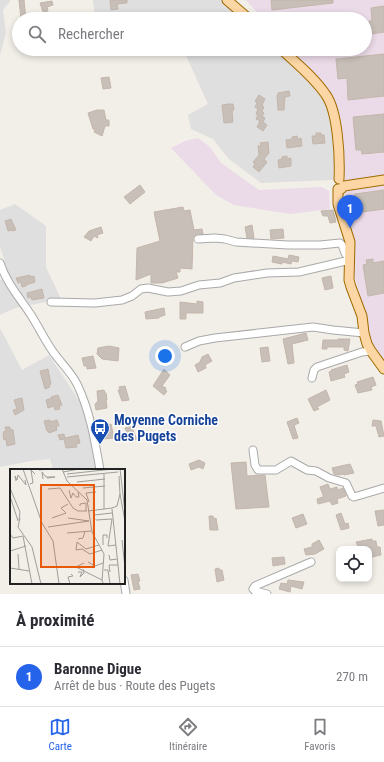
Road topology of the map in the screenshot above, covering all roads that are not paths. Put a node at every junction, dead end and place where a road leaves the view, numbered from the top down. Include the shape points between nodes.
1 (227, 0) edge
2 (241, 12) edge
3 (288, 56) edge
4 (384, 180) edge
5 (341, 184) junction
6 (198, 238) dead end
7 (350, 260) junction
8 (0, 263) edge
9 (50, 302) dead end
10 (364, 333) junction
11 (185, 347) dead end
12 (370, 351) junction
13 (384, 369) edge
14 (312, 378) dead end
15 (253, 450) dead end
16 (100, 469) edge
17 (384, 488) edge
18 (311, 562) dead end
19 (125, 584) edge
20 (126, 594) edge
21 (267, 594) edge

1 - 2 main road
3 - 5 main road via 321,87 332,106 337,131
4 - 5 main road
5 - 7 main road via 339,210 350,242
6 - 7 street via 288,245 340,243
7 - 9 street via 299,272 267,273 220,283 199,284 181,291 141,289 122,300 95,303
7 - 10 main road via 349,280 362,316
8 - 16 street via 9,284 77,384 90,423
10 - 11 street via 313,327 215,338
10 - 12 main road
12 - 13 main road
12 - 14 street via 317,367
15 - 17 street via 258,470 276,470 291,461 307,470 346,483 354,497
18 - 21 street via 253,589
19 - 20 street

